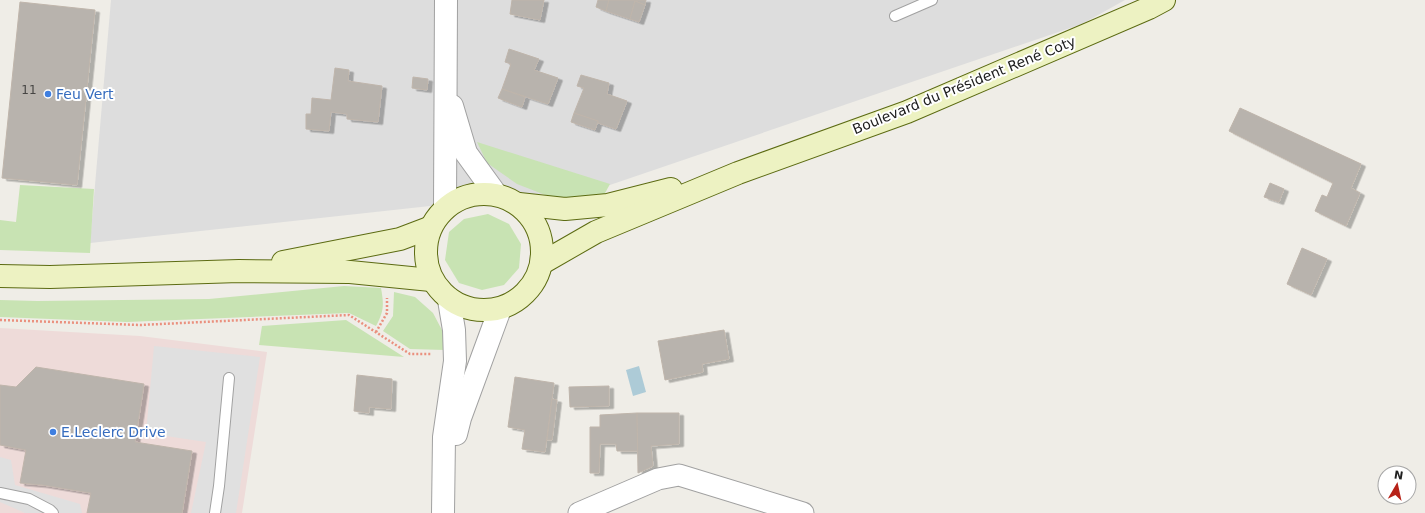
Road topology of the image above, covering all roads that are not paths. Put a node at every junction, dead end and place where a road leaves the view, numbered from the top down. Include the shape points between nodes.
1 (446, 0) edge
2 (932, 0) edge
3 (1152, 3) edge
4 (895, 16) dead end
5 (446, 83) junction
6 (738, 173) junction
7 (495, 193) junction
8 (519, 204) junction
9 (445, 207) junction
10 (429, 228) junction
11 (542, 264) junction
12 (239, 271) junction
13 (0, 276) edge
14 (431, 280) junction
15 (449, 300) junction
16 (500, 309) junction
17 (228, 378) dead end
18 (0, 493) edge
19 (443, 509) edge
20 (53, 513) edge
21 (215, 513) edge
22 (580, 513) edge
23 (803, 513) edge

1 - 5 street
2 - 4 lane
3 - 6 main road, Boulevard du Président René Coty via 907,112
5 - 7 street via 466,153
5 - 9 street
6 - 8 main road, Boulevard du Président René Coty via 608,205 565,209
6 - 11 main road, Boulevard du Président René Coty via 596,232
7 - 8 main road
7 - 9 main road via 468,195
8 - 11 main road via 536,224 542,244
9 - 10 main road
10 - 12 main road via 400,239
10 - 14 main road via 425,254
11 - 16 main road via 539,276 523,297
12 - 13 main road via 50,277
12 - 14 main road via 350,272
14 - 15 main road
15 - 16 main road via 473,310
15 - 19 street via 454,330 455,361 444,437
16 - 19 street via 460,418
17 - 21 lane
18 - 20 lane via 29,499
22 - 23 street via 658,479 679,476

